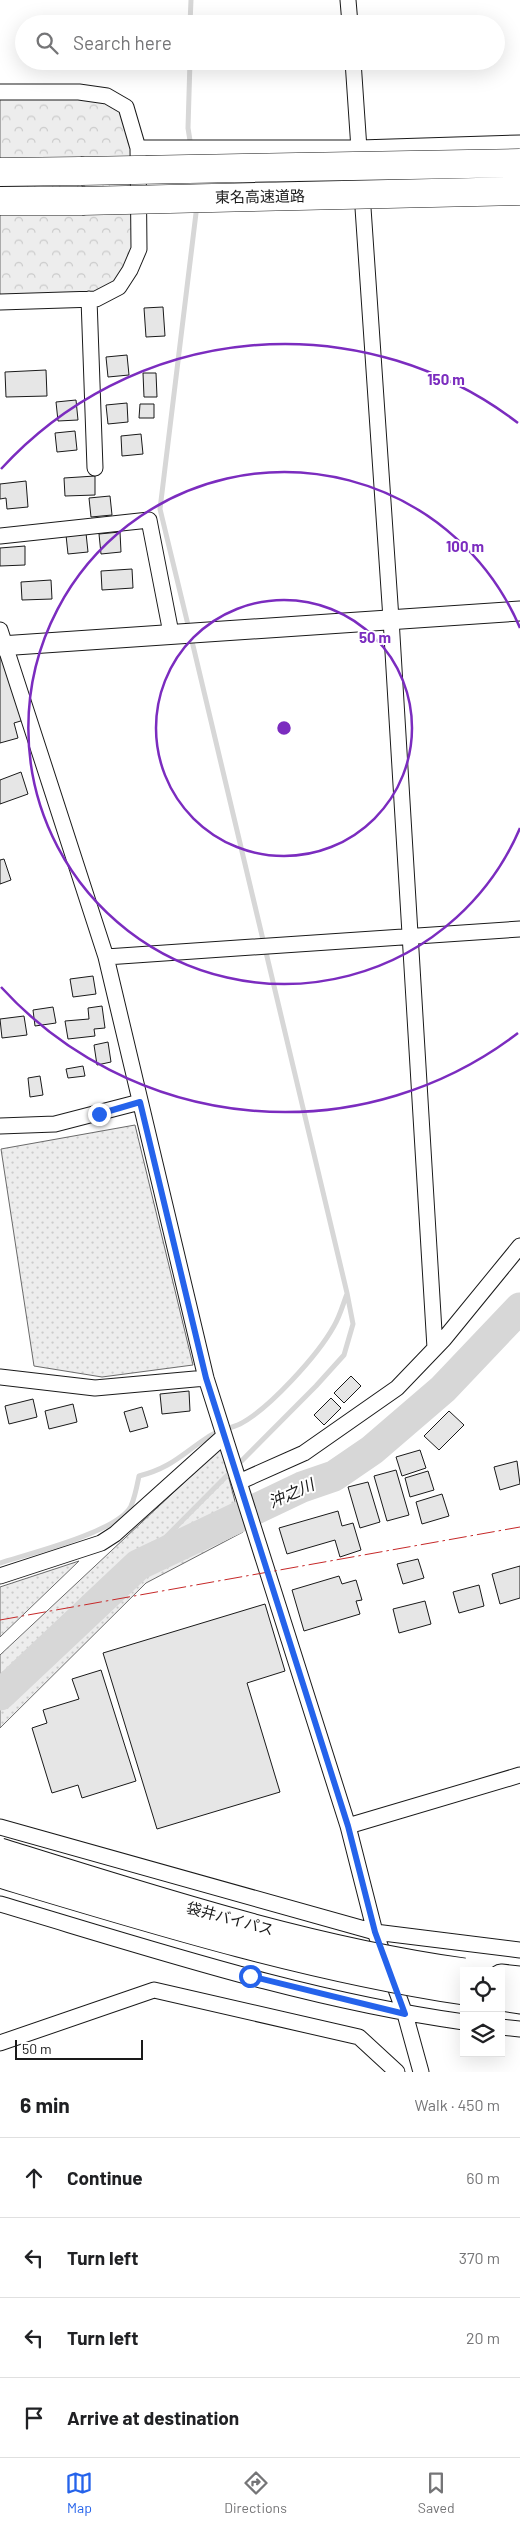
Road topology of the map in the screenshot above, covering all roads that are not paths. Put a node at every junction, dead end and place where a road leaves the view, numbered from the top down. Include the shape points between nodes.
1 (348, 0) edge
2 (349, 15) edge
3 (354, 70) edge
4 (0, 92) edge
5 (520, 143) edge
6 (138, 148) junction
7 (360, 148) junction
8 (520, 163) edge
9 (0, 172) edge
10 (520, 191) edge
11 (0, 201) edge
12 (89, 299) junction
13 (0, 302) edge
14 (95, 468) dead end
15 (0, 536) edge
16 (520, 611) edge
17 (391, 619) junction
18 (174, 633) junction
19 (2, 640) edge
20 (520, 929) edge
21 (410, 936) junction
22 (106, 957) junction
23 (140, 1102) junction
24 (0, 1126) edge
25 (520, 1246) edge
26 (436, 1348) junction
27 (0, 1377) edge
28 (206, 1378) junction
29 (224, 1436) junction
30 (239, 1482) junction
31 (0, 1576) edge
32 (520, 1775) edge
33 (348, 1826) junction
34 (0, 1827) edge
35 (0, 1851) edge
36 (0, 1875) edge
37 (0, 1904) edge
38 (375, 1932) junction
39 (520, 1950) edge
40 (460, 1970) edge
41 (505, 1977) edge
42 (520, 1979) edge
43 (460, 1991) edge
44 (505, 1999) edge
45 (520, 2001) edge
46 (405, 2014) junction
47 (460, 2021) edge
48 (505, 2027) edge
49 (520, 2029) edge
50 (0, 2043) edge
51 (397, 2072) edge
52 (421, 2072) edge

1 - 2 street
3 - 7 street
4 - 6 street via 79,92 107,96 126,108
5 - 7 street
6 - 7 street
6 - 12 street via 139,249 119,287
7 - 17 street
8 - 9 highway, 東名高速道路, bridge
10 - 11 highway, 東名高速道路, bridge
12 - 13 street
12 - 14 street
15 - 18 street via 149,520
16 - 17 street
17 - 18 street
17 - 21 street
18 - 19 street
19 - 22 street
20 - 21 street
21 - 22 street
21 - 26 street
22 - 23 street
23 - 24 street via 55,1124
23 - 28 street
25 - 26 street
26 - 30 street via 398,1388 304,1453
27 - 28 street via 95,1388
28 - 29 street
29 - 30 street
29 - 31 street via 101,1543
30 - 33 street
32 - 33 street
33 - 38 street
34 - 38 street
35 - 40 highway, 袋井バイパス, bridge via 232,1921 367,1955
36 - 43 highway, 袋井バイパス, bridge via 225,1942 367,1975
37 - 46 street via 250,1976
38 - 39 street
38 - 46 street
41 - 42 highway
44 - 45 highway
46 - 47 street
46 - 52 street
48 - 49 street
50 - 51 street via 154,1990 359,2037

